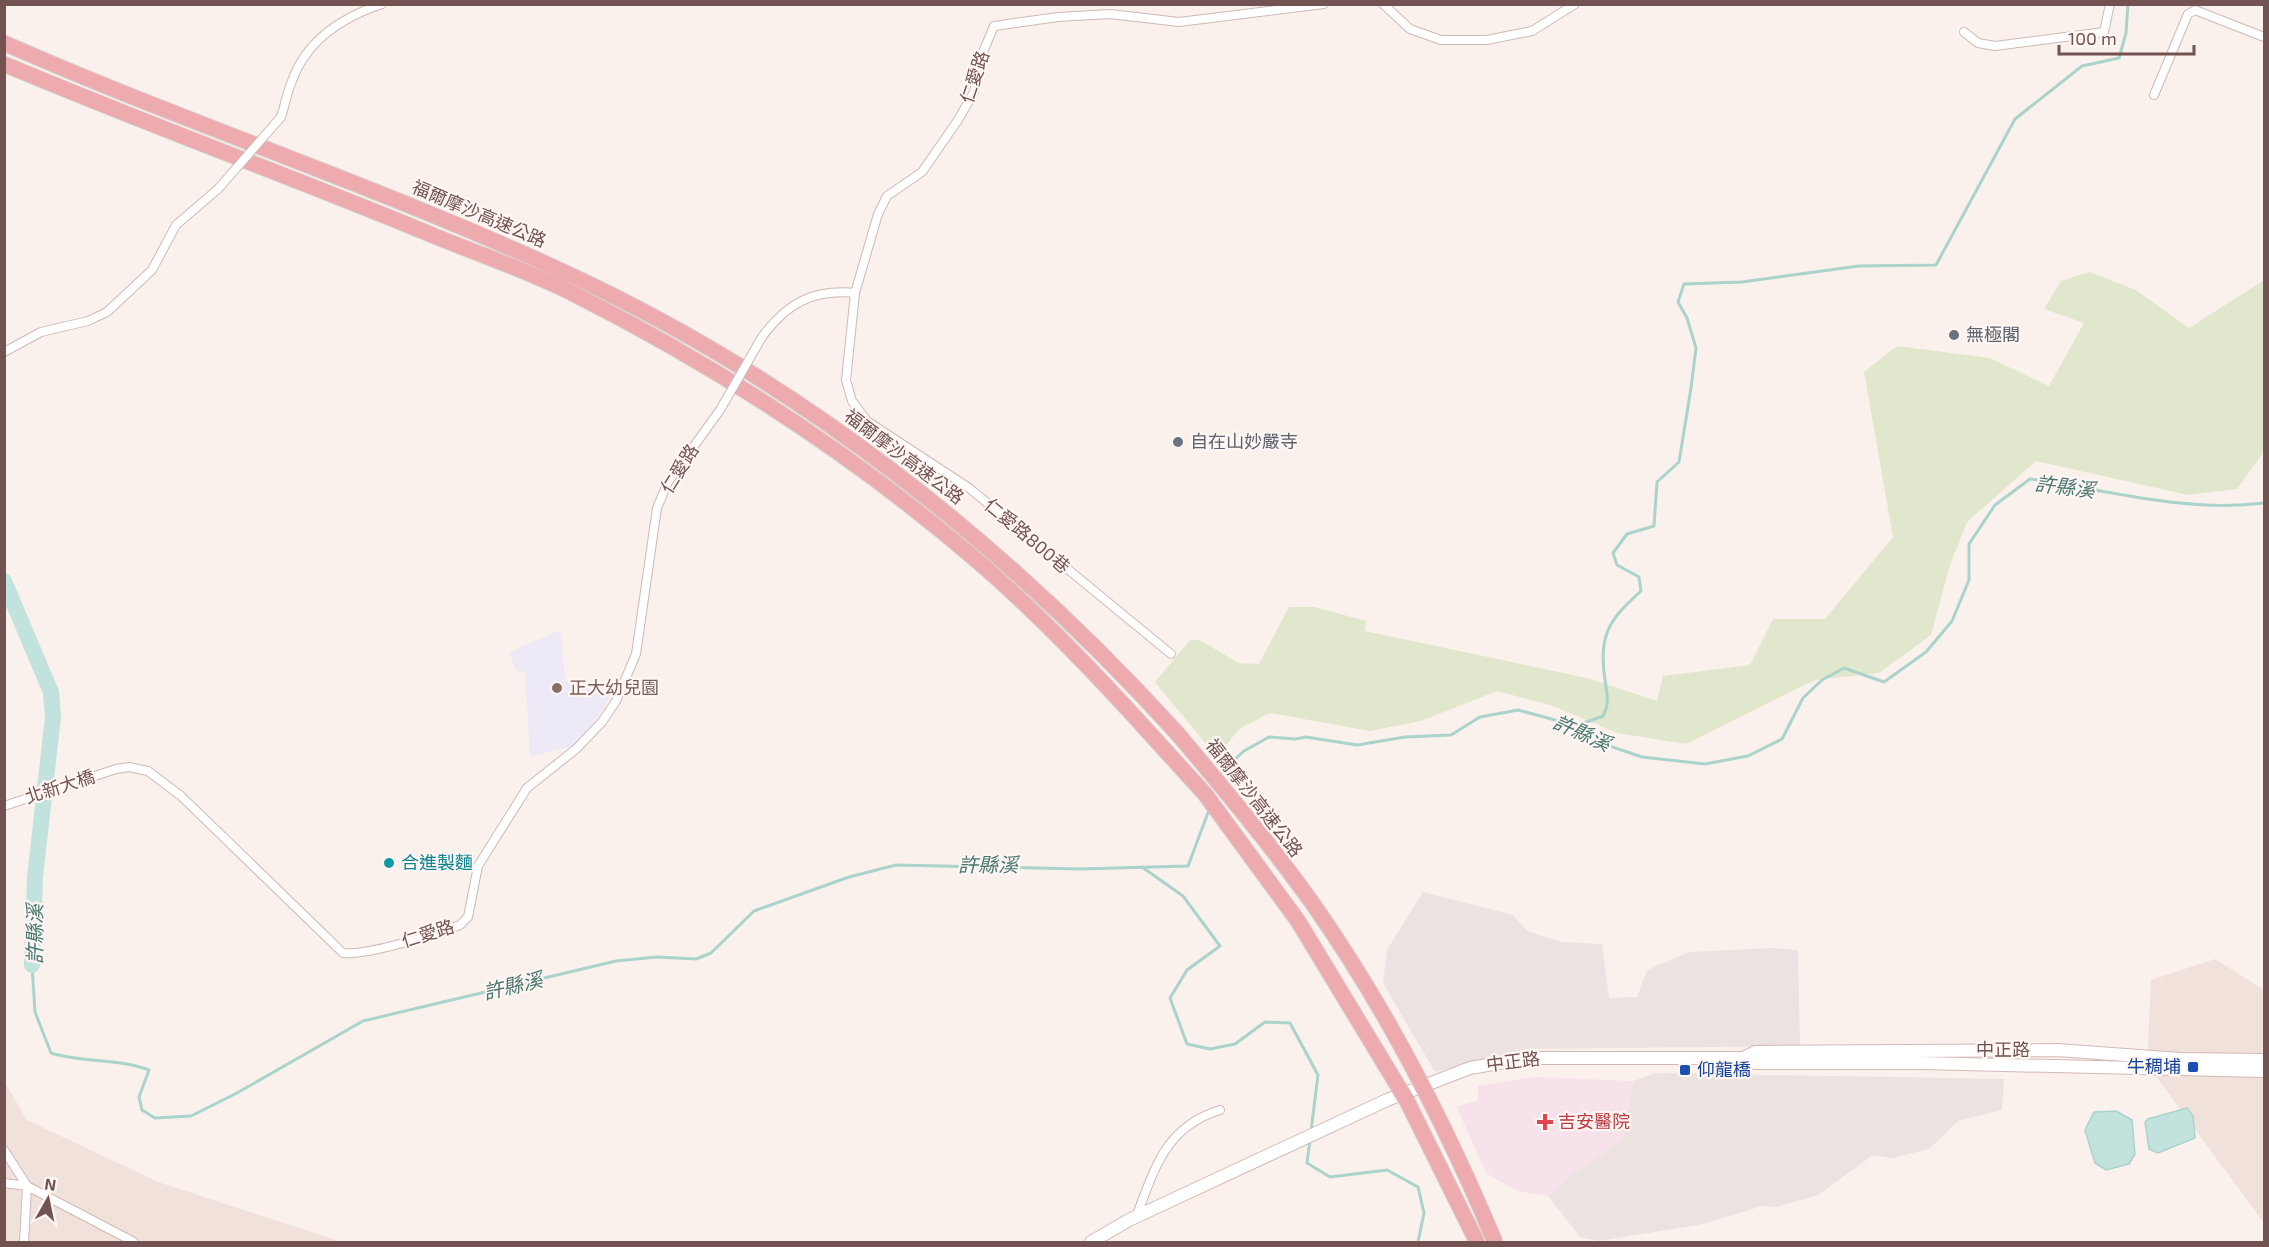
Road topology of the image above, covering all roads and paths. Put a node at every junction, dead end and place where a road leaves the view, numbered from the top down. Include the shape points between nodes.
1 (382, 4) edge
2 (1324, 4) edge
3 (1383, 4) edge
4 (1575, 4) edge
5 (2110, 4) edge
6 (1964, 32) dead end
7 (2265, 37) edge
8 (4, 43) edge
9 (4, 64) edge
10 (2154, 95) dead end
11 (855, 293) junction
12 (4, 352) edge
13 (1171, 654) dead end
14 (116, 769) joint
15 (4, 806) edge
16 (1743, 1058) junction
17 (2265, 1060) edge
18 (2265, 1071) edge
19 (1220, 1110) dead end
20 (4, 1150) edge
21 (4, 1183) edge
22 (27, 1186) junction
23 (1136, 1217) junction
24 (24, 1242) edge
25 (134, 1242) edge
26 (1091, 1242) edge
27 (1477, 1242) edge
28 (1495, 1242) edge

1 - 12 street, bridge via 333,25 322,35 292,79 280,117 218,189 176,225 152,270 107,312 88,321 41,332
2 - 11 street, 仁愛路 via 1179,22 1110,14 994,26 974,92 958,120 922,172 887,196
3 - 4 street via 1410,29 1441,40 1487,40 1532,31
5 - 6 street via 2104,32 1995,46 1978,43
7 - 10 street via 2195,9 2188,14
8 - 28 highway, 福爾摩沙高速公路, bridge via 100,85 451,221 571,275 717,351 822,419 949,514 1067,619 1177,733 1313,904 1396,1037 1472,1186
9 - 27 highway, 福爾摩沙高速公路, bridge via 150,125 311,184 567,291 717,372 843,455 981,564 1091,669 1204,794 1298,921 1407,1101
11 - 13 street, 仁愛路800巷 via 846,380 852,401 867,421 969,488
11 - 14 street, 仁愛路, bridge via 837,291 798,302 777,316 720,410 669,482 657,508 636,654 616,700 602,722 576,749 527,788 478,866 468,917 460,925 378,949 343,953 181,796 148,771
14 - 15 street, 北新大橋
16 - 17 main road, 中正路 via 1755,1052 2057,1050 2181,1059
16 - 18 main road, 中正路 via 1755,1063
16 - 23 main road, 中正路 via 1511,1059 1470,1068 1364,1110
19 - 23 street via 1199,1116 1171,1141 1161,1154
20 - 22 street
21 - 22 street
22 - 24 street
22 - 25 street
23 - 26 main road

